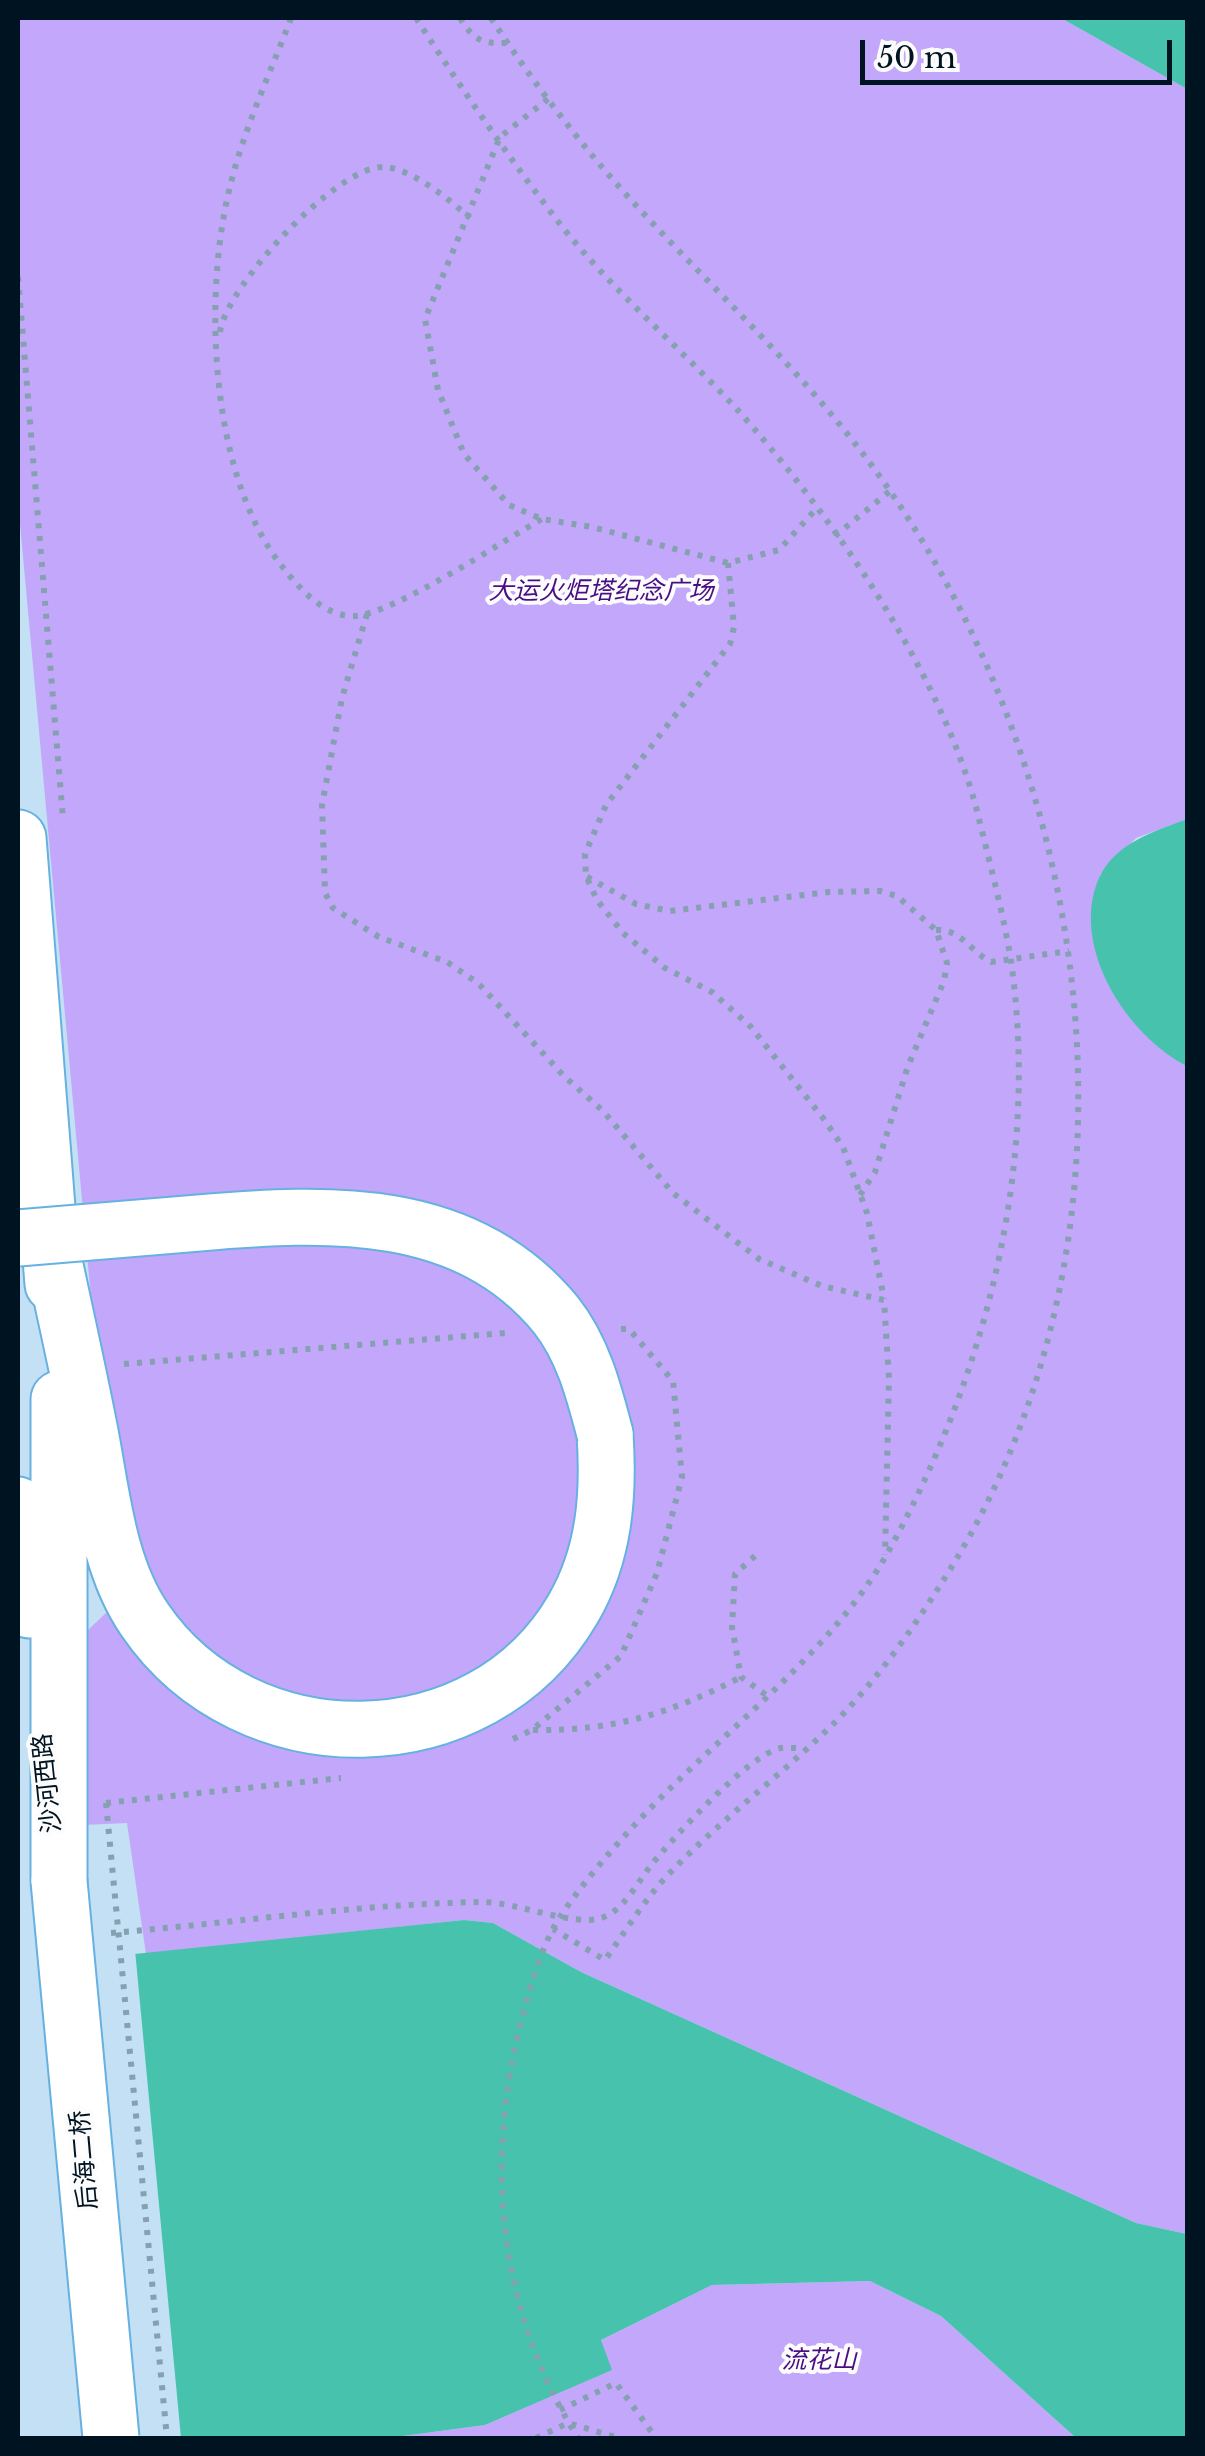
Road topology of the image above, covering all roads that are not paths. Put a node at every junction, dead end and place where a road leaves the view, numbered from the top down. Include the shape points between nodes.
1 (18, 838) edge
2 (34, 1243) edge
3 (18, 1506) edge
4 (59, 1881) junction
5 (111, 2438) edge

1 - 2 main road
2 - 2 main road, bridge via 298,1215 374,1218 424,1228 501,1267 558,1317 593,1387 605,1434 605,1524 573,1610 520,1671 435,1717 388,1727 300,1726 224,1697 144,1619 128,1590
2 - 4 main road via 59,1418
3 - 4 main road, 沙河西路
4 - 5 main road, 后海二桥, bridge

